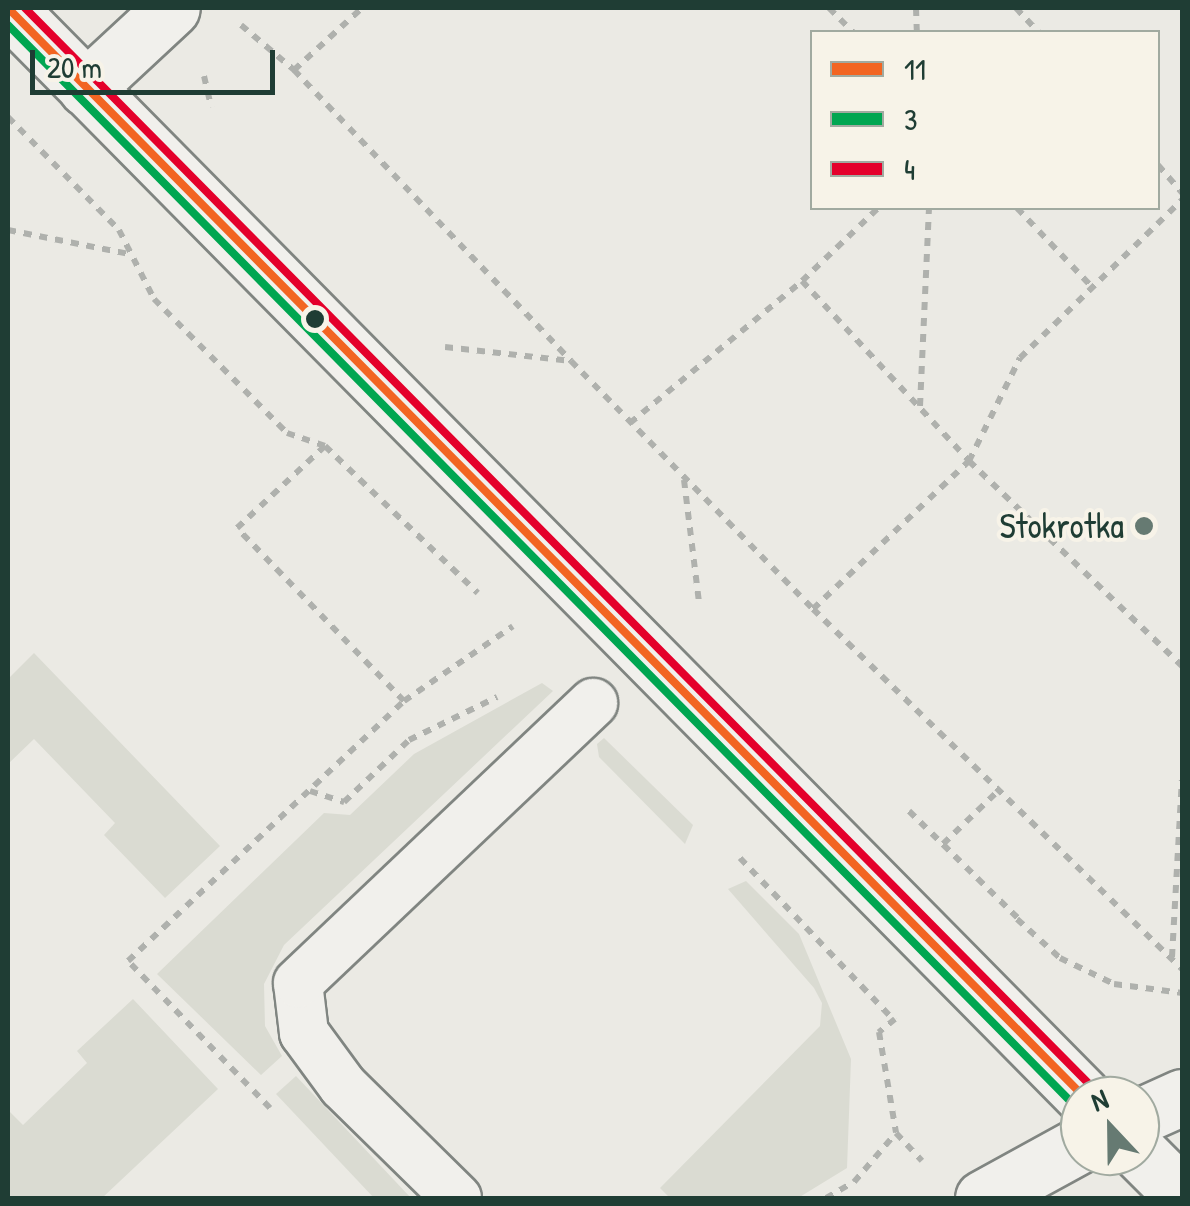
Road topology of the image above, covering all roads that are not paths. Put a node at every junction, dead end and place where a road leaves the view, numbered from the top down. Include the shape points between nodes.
1 (8, 8) edge
2 (172, 8) edge
3 (86, 88) junction
4 (593, 702) dead end
5 (1063, 1076) edge
6 (1060, 1156) edge
7 (1160, 1173) edge
8 (1182, 1195) edge
9 (458, 1198) edge
10 (983, 1198) edge

1 - 3 street
2 - 3 street
3 - 5 street
4 - 9 lane via 298,984 304,1032 343,1086
6 - 10 street
7 - 8 street

